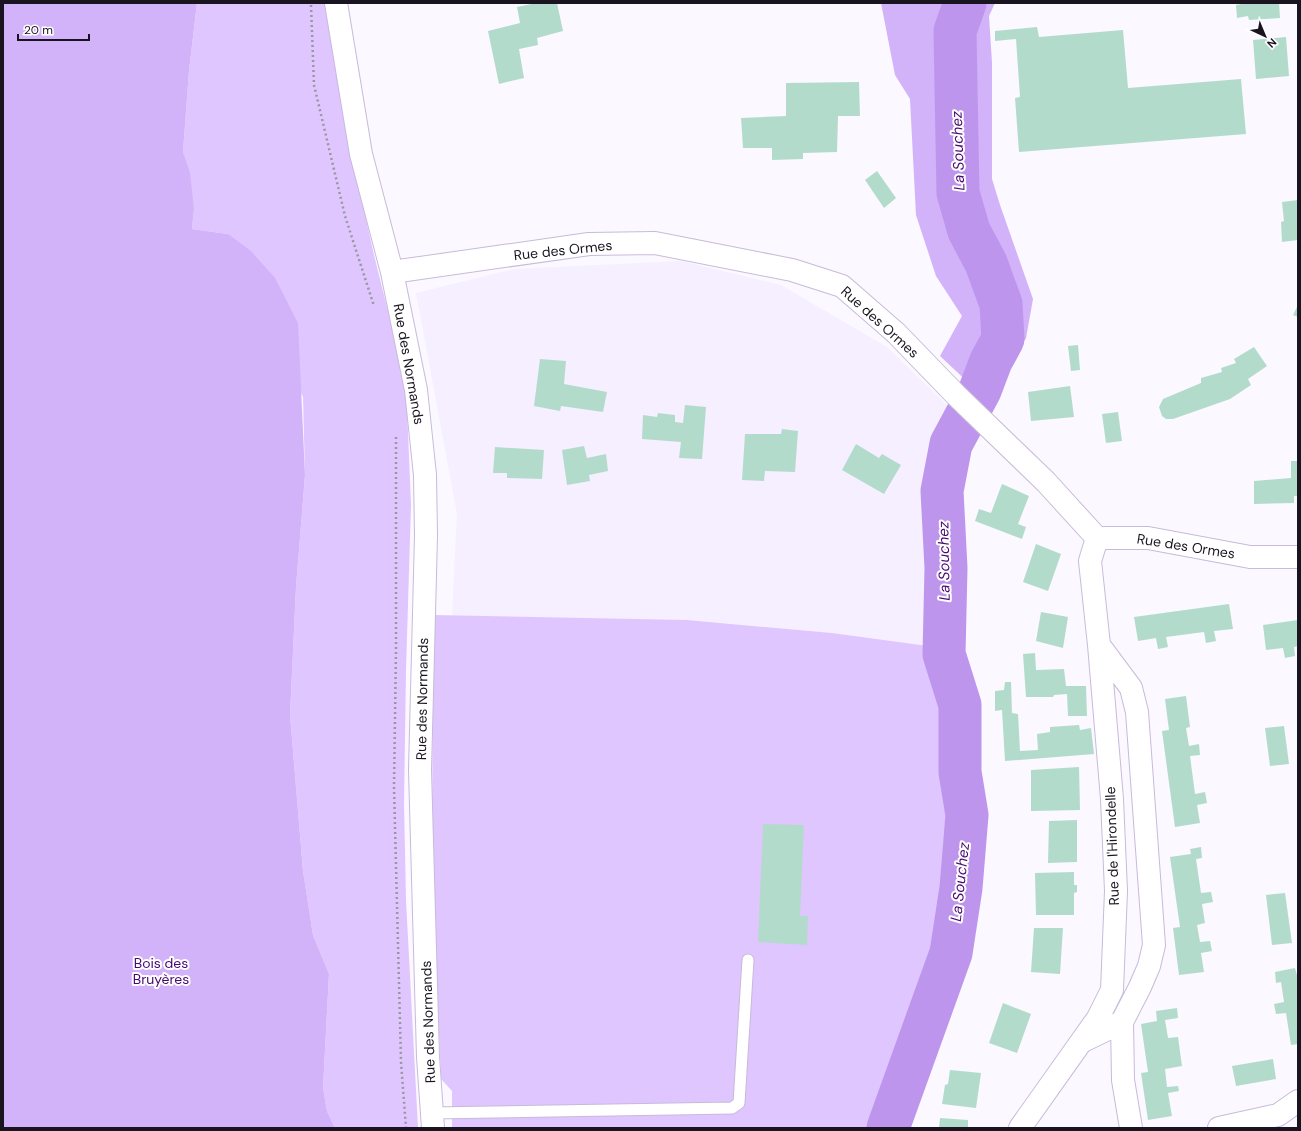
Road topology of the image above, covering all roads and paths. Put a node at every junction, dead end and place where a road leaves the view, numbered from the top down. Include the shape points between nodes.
1 (311, 3) edge
2 (336, 3) edge
3 (392, 272) junction
4 (374, 307) dead end
5 (396, 435) dead end
6 (1097, 538) junction
7 (1298, 557) edge
8 (1099, 645) junction
9 (748, 960) dead end
10 (1122, 1022) junction
11 (1082, 1041) junction
12 (1298, 1101) edge
13 (432, 1120) edge
14 (406, 1128) edge
15 (1020, 1128) edge
16 (1131, 1128) edge
17 (1219, 1128) edge

1 - 4 path via 314,86 345,216
2 - 3 street, Rue des Normands via 361,154
3 - 6 street, Rue des Ormes via 589,244 655,243 792,270 842,286 896,333 981,421 1046,482
3 - 13 street, Rue des Normands via 416,390 424,475 426,535 420,770
5 - 14 path via 394,787 401,1062
6 - 7 street, Rue des Ormes via 1148,538 1250,557
6 - 8 street, Rue de l'Hirondelle via 1090,561
8 - 10 street via 1131,688 1137,712 1154,945 1140,987
8 - 11 street, Rue de l'Hirondelle via 1112,799 1116,890 1112,990 1098,1018
9 - 13 lane via 739,1102 732,1108
10 - 11 street
10 - 16 street via 1123,1080
11 - 15 street, Rue de l'Hirondelle
12 - 17 street via 1278,1115

